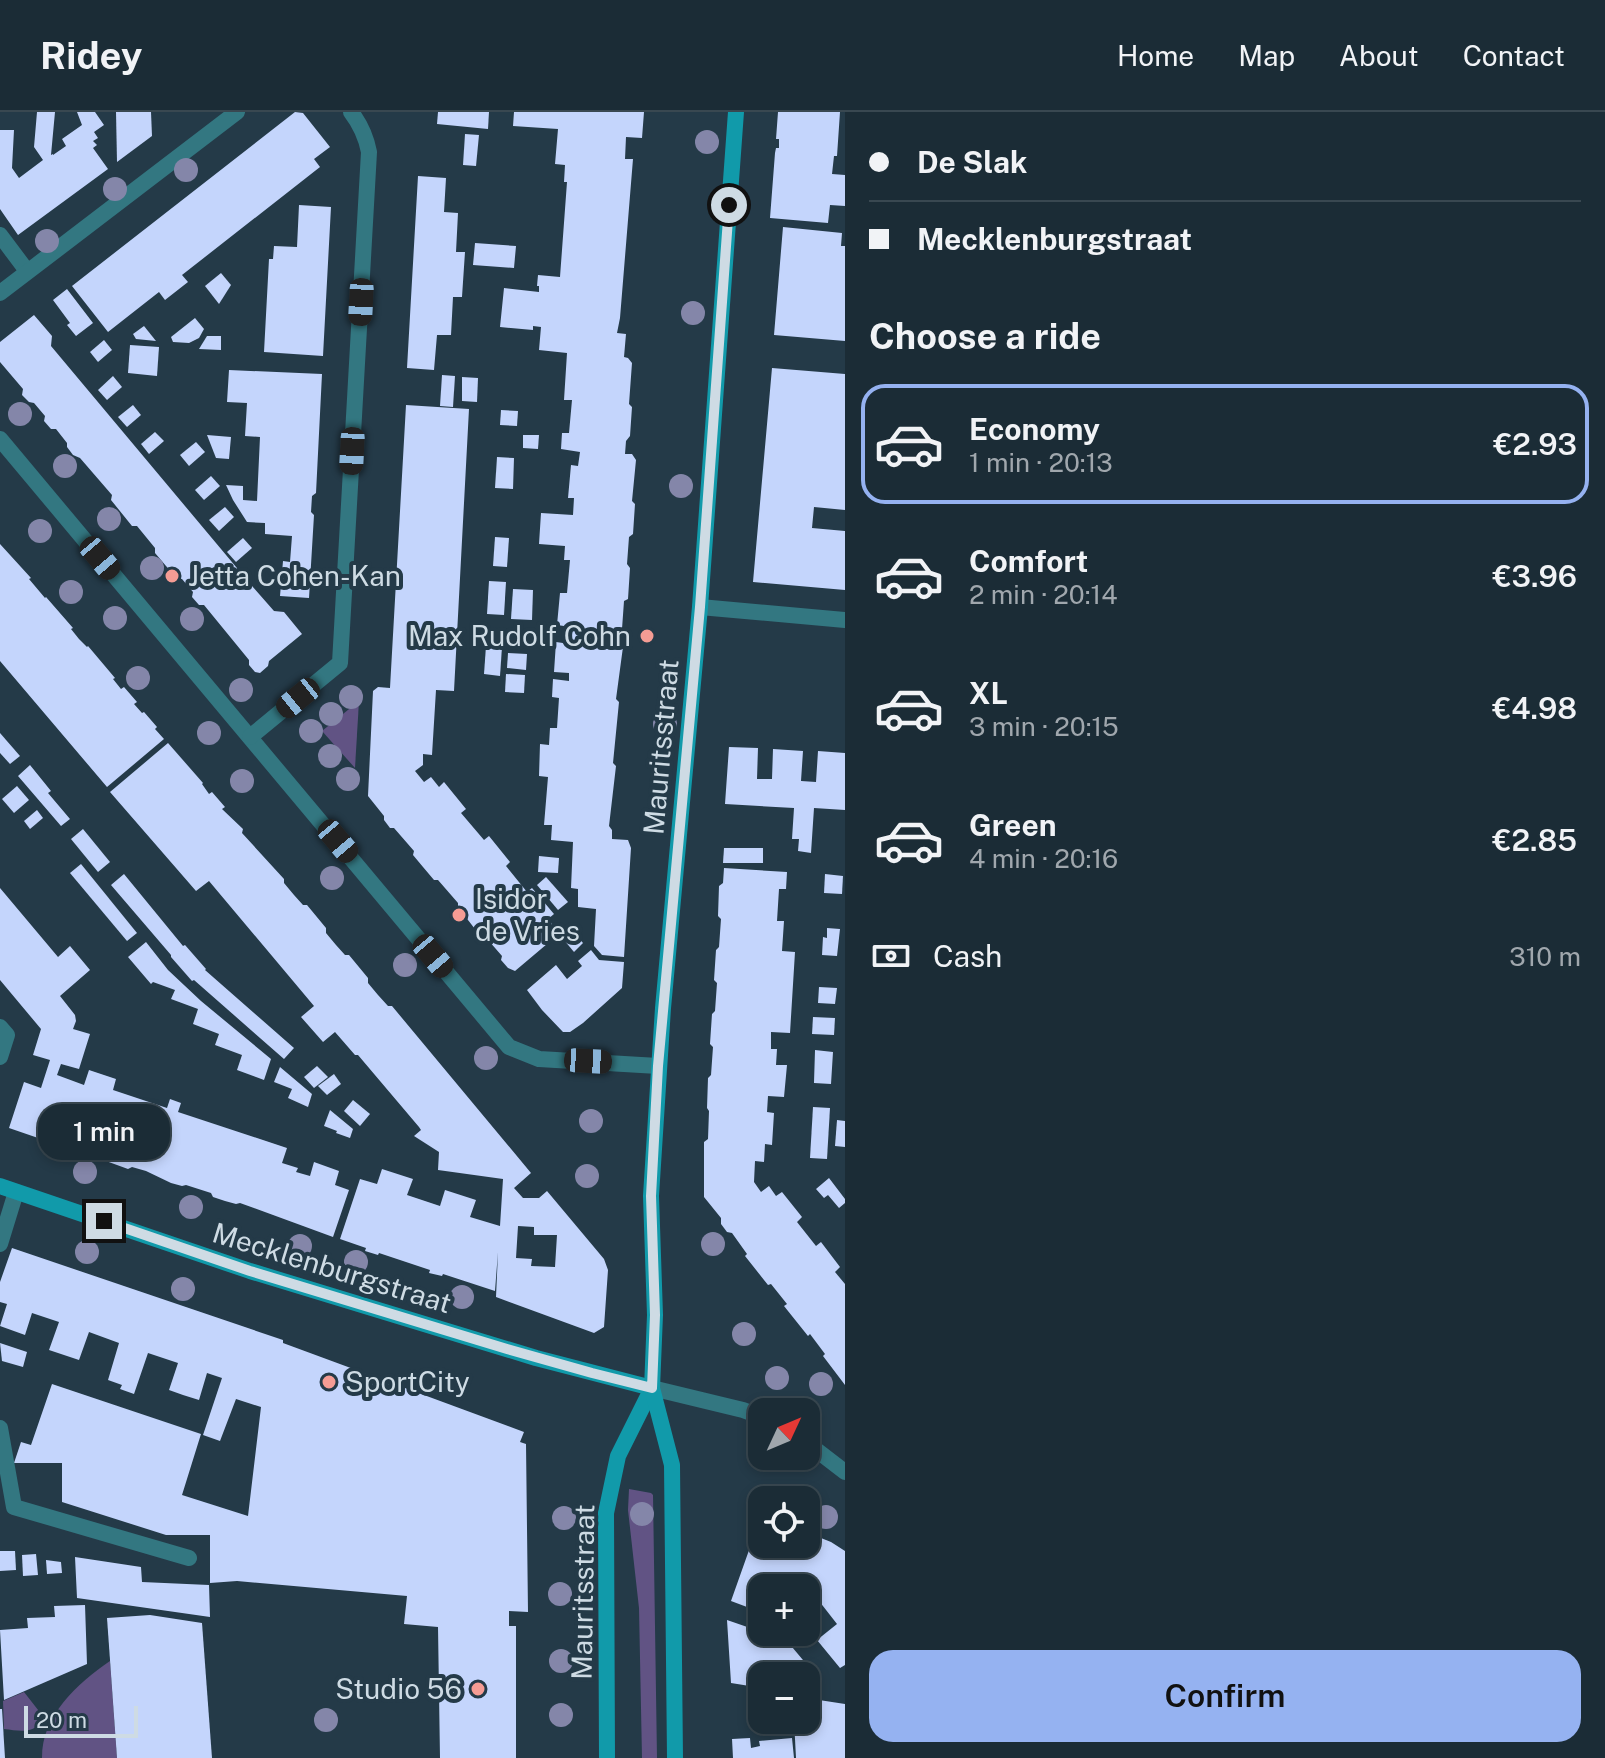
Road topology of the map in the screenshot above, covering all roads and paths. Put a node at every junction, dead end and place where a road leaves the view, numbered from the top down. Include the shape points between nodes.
1 (237, 112) edge
2 (351, 112) edge
3 (736, 112) edge
4 (0, 235) edge
5 (27, 271) junction
6 (0, 293) edge
7 (0, 439) edge
8 (700, 607) junction
9 (845, 620) edge
10 (250, 737) junction
11 (0, 1027) edge
12 (0, 1057) edge
13 (658, 1066) junction
14 (8, 1189) edge
15 (0, 1244) edge
16 (652, 1388) junction
17 (748, 1412) edge
18 (0, 1428) edge
19 (820, 1453) edge
20 (845, 1472) edge
21 (189, 1558) dead end
22 (607, 1758) edge
23 (675, 1758) edge

1 - 5 street
2 - 10 street via 361,124 369,152 340,663
3 - 8 main road, Mauritsstraat
4 - 5 street
5 - 6 street
7 - 10 street
8 - 9 street
8 - 13 main road, Mauritsstraat
10 - 13 street via 509,1047 539,1059
11 - 12 street via 7,1035
13 - 16 main road, Mauritsstraat via 651,1196
14 - 15 street
14 - 16 main road, Mecklenburgstraat via 250,1271
16 - 17 street
16 - 22 main road, Mauritsstraat via 618,1456 606,1513
16 - 23 main road, Mauritsstraat via 672,1465
18 - 21 street via 14,1507
19 - 20 street

